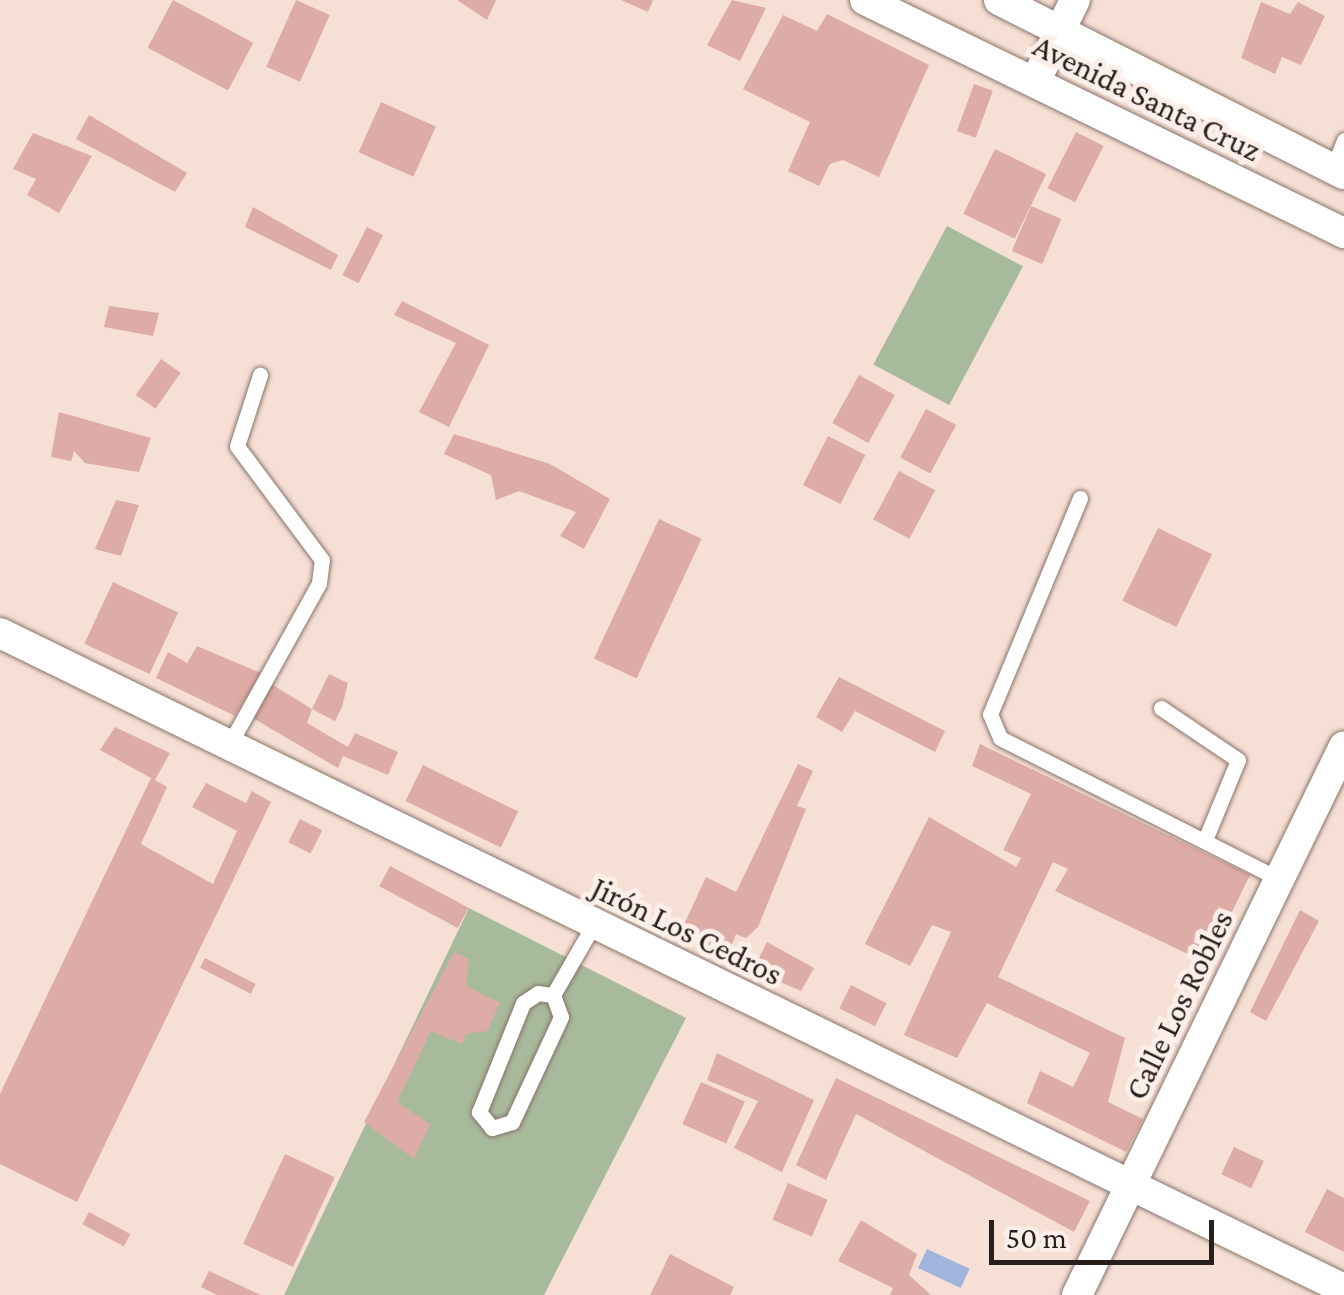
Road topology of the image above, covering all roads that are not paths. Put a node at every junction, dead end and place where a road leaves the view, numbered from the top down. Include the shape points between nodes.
1 (865, 0) edge
2 (999, 0) edge
3 (1074, 0) edge
4 (1060, 30) junction
5 (1035, 82) junction
6 (1340, 161) edge
7 (1344, 233) edge
8 (260, 375) dead end
9 (1080, 498) dead end
10 (0, 634) edge
11 (1161, 708) dead end
12 (229, 746) junction
13 (1344, 746) edge
14 (1205, 840) junction
15 (1279, 879) junction
16 (594, 924) junction
17 (553, 995) junction
18 (1130, 1186) junction
19 (1344, 1290) edge
20 (1077, 1295) edge

1 - 5 street, Avenida Santa Cruz
2 - 4 street, Avenida Santa Cruz
3 - 4 street
4 - 5 street
4 - 6 street, Avenida Santa Cruz
5 - 7 street, Avenida Santa Cruz
8 - 12 lane via 236,446 322,560 320,584
9 - 14 lane via 993,724 1000,738
10 - 12 street, Jirón Los Cedros
11 - 14 lane via 1238,760
12 - 16 street, Jirón Los Cedros
13 - 15 street, Calle Los Robles
14 - 15 lane
15 - 18 street, Calle Los Robles
16 - 17 lane
16 - 18 street, Jirón Los Cedros
17 - 17 lane via 561,1017 512,1122 492,1128 478,1112 523,1004
18 - 19 street, Jirón Los Cedros
18 - 20 street, Calle Los Robles

